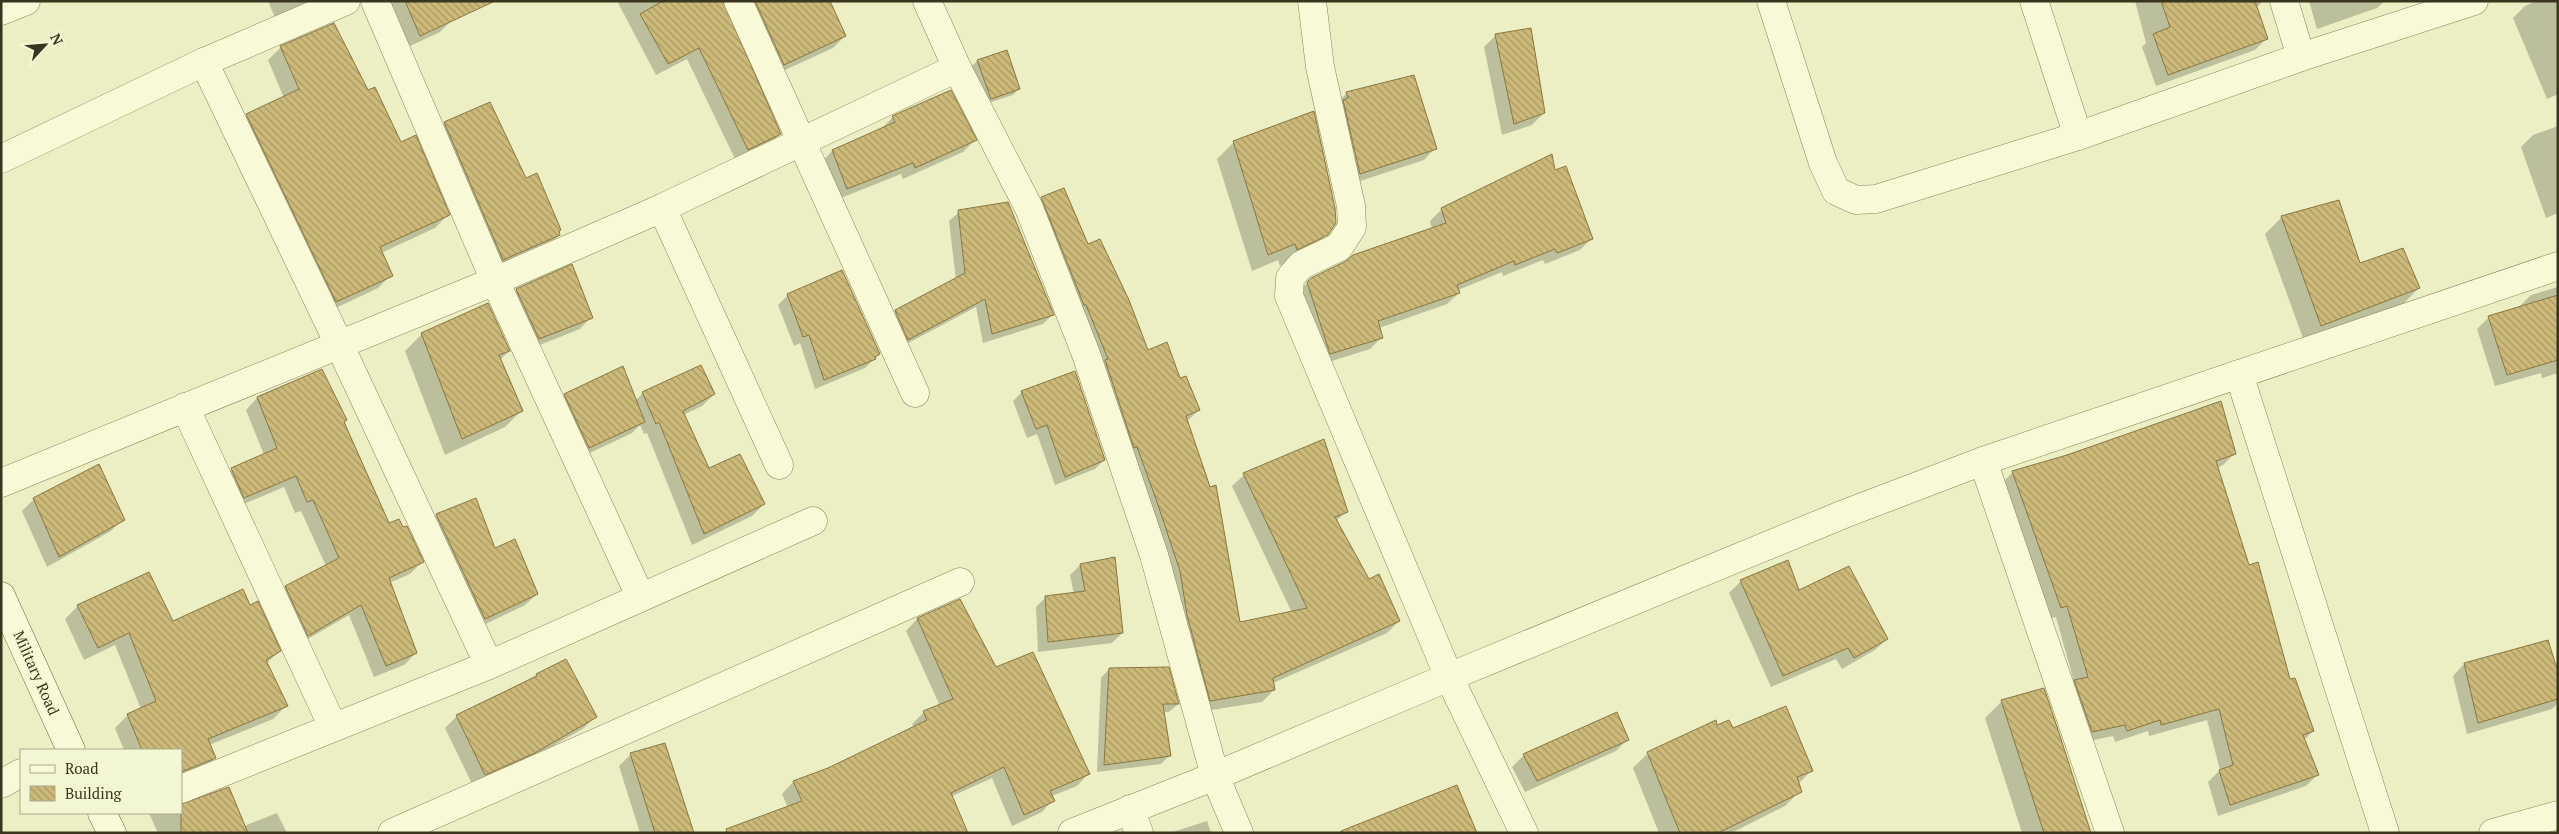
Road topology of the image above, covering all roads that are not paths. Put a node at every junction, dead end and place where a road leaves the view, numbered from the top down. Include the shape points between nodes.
1 (346, 1) edge
2 (375, 1) edge
3 (738, 1) edge
4 (927, 1) edge
5 (1312, 1) edge
6 (1771, 1) edge
7 (2034, 1) edge
8 (2284, 1) edge
9 (2474, 1) edge
10 (2302, 57) junction
11 (204, 62) junction
12 (957, 68) junction
13 (2078, 136) junction
14 (802, 141) junction
15 (1, 159) edge
16 (662, 208) junction
17 (2558, 266) edge
18 (495, 281) junction
19 (339, 344) junction
20 (2239, 374) junction
21 (915, 393) dead end
22 (185, 407) junction
23 (1983, 461) junction
24 (779, 465) dead end
25 (1, 483) edge
26 (813, 520) dead end
27 (960, 582) dead end
28 (1, 596) edge
29 (640, 596) junction
30 (488, 665) junction
31 (1449, 676) junction
32 (333, 727) junction
33 (68, 749) edge
34 (20, 774) edge
35 (1215, 776) junction
36 (1, 784) edge
37 (182, 789) edge
38 (2558, 815) edge
39 (1135, 821) edge
40 (392, 833) edge
41 (1072, 833) edge
42 (1239, 833) edge
43 (1524, 833) edge
44 (2110, 833) edge
45 (2386, 833) edge
46 (2494, 833) edge

1 - 11 street
2 - 18 street
3 - 14 street
4 - 12 street
5 - 31 street via 1320,67 1351,206 1352,227 1339,247 1301,265 1290,278 1289,296
6 - 13 street via 1823,163 1836,191 1856,200 1876,199
7 - 13 street
8 - 10 street
9 - 10 street
10 - 13 street
11 - 15 street
11 - 19 street
12 - 14 street
12 - 35 street via 1029,208 1086,354 1154,555
14 - 16 street
14 - 21 street
16 - 18 street
16 - 24 street
17 - 20 street
18 - 19 street
18 - 29 street
19 - 22 street
19 - 30 street
20 - 23 street
20 - 45 street
22 - 25 street
22 - 32 street
23 - 31 street via 1844,514
23 - 44 street
26 - 29 street
27 - 40 street
28 - 33 street, Military Road
29 - 30 street
30 - 32 street
31 - 35 street
31 - 43 street
32 - 37 street
34 - 36 street
35 - 39 street
35 - 42 street
38 - 46 street
39 - 41 street

